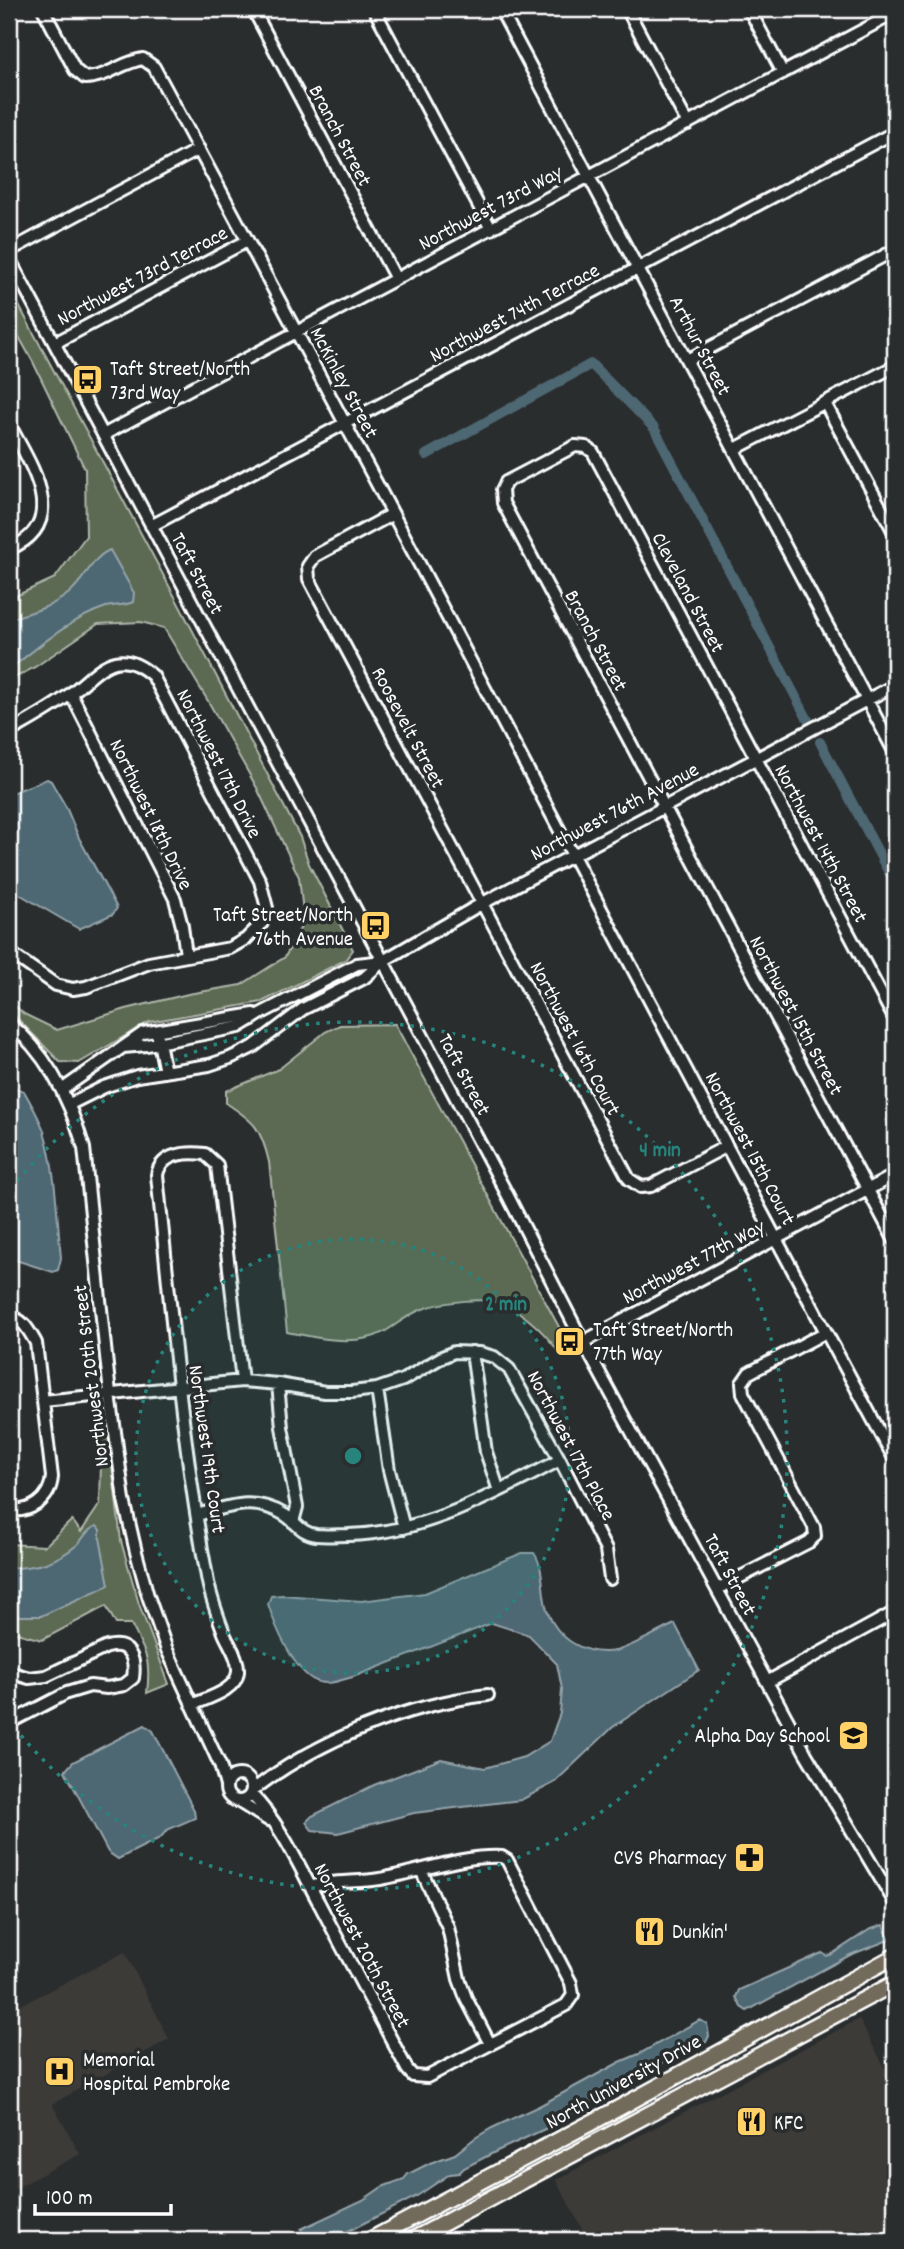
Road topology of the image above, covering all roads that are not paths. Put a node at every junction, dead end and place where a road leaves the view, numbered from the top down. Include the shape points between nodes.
1 (43, 9) edge
2 (253, 9) edge
3 (374, 9) edge
4 (500, 9) edge
5 (627, 9) edge
6 (748, 9) edge
7 (874, 9) edge
8 (895, 13) edge
9 (881, 21) junction
10 (783, 73) junction
11 (688, 124) junction
12 (895, 132) edge
13 (199, 149) junction
14 (589, 176) junction
15 (491, 229) junction
16 (247, 241) junction
17 (895, 250) edge
18 (9, 251) edge
19 (9, 258) edge
20 (637, 267) junction
21 (396, 279) junction
22 (297, 332) junction
23 (55, 343) junction
24 (687, 360) junction
25 (895, 366) edge
26 (825, 403) junction
27 (345, 424) junction
28 (9, 425) edge
29 (103, 435) junction
30 (735, 449) junction
31 (502, 490) joint
32 (393, 513) junction
33 (151, 526) junction
34 (895, 534) edge
35 (9, 549) edge
36 (895, 685) edge
37 (71, 694) junction
38 (867, 700) junction
39 (9, 732) edge
40 (895, 753) edge
41 (754, 758) junction
42 (664, 806) junction
43 (572, 856) junction
44 (481, 904) junction
45 (9, 952) edge
46 (186, 955) junction
47 (383, 961) junction
48 (895, 1020) edge
49 (9, 1023) edge
50 (158, 1037) junction
51 (165, 1072) junction
52 (62, 1089) junction
53 (70, 1104) junction
54 (727, 1146) junction
55 (895, 1175) edge
56 (867, 1189) junction
57 (777, 1237) junction
58 (895, 1241) edge
59 (12, 1317) edge
60 (826, 1332) junction
61 (583, 1342) junction
62 (472, 1352) junction
63 (242, 1381) junction
64 (278, 1384) junction
65 (179, 1387) junction
66 (377, 1389) junction
67 (110, 1394) junction
68 (43, 1401) junction
69 (895, 1460) edge
70 (560, 1461) junction
71 (499, 1492) junction
72 (9, 1510) edge
73 (197, 1515) junction
74 (293, 1522) junction
75 (404, 1528) junction
76 (610, 1579) dead end
77 (717, 1589) junction
78 (895, 1612) edge
79 (9, 1672) edge
80 (767, 1682) junction
81 (488, 1695) dead end
82 (192, 1705) junction
83 (9, 1723) edge
84 (205, 1735) junction
85 (292, 1763) junction
86 (244, 1777) junction
87 (226, 1786) junction
88 (252, 1792) junction
89 (239, 1802) junction
90 (276, 1826) junction
91 (421, 1870) junction
92 (310, 1887) junction
93 (895, 1903) edge
94 (895, 1956) edge
95 (895, 1983) edge
96 (490, 2044) junction
97 (370, 2240) edge
98 (412, 2240) edge

1 - 13 street, McKinley Street via 75,70 85,78 99,78 130,61 143,59 155,67
2 - 21 street, Branch Street
3 - 15 street
4 - 14 street, Arthur Street
5 - 11 street
6 - 10 street
7 - 9 street
8 - 9 street, Northwest 73rd Way
9 - 10 street, Northwest 73rd Way
10 - 11 street, Northwest 73rd Way
11 - 14 street, Northwest 73rd Way
12 - 20 street, Northwest 74th Terrace
13 - 16 street, McKinley Street
13 - 18 street
14 - 15 street, Northwest 73rd Way
14 - 20 street, Arthur Street
15 - 21 street, Northwest 73rd Way
16 - 22 street, McKinley Street
16 - 23 street, Northwest 73rd Terrace
17 - 24 street
19 - 23 street, Taft Street
20 - 24 street, Arthur Street
20 - 27 street, Northwest 74th Terrace
21 - 22 street, Northwest 73rd Way
22 - 27 street, McKinley Street
22 - 29 street, Northwest 73rd Way
23 - 29 street, Taft Street
24 - 30 street, Arthur Street
25 - 26 street
26 - 30 street
26 - 34 street
27 - 32 street, McKinley Street
27 - 33 street, Northwest 74th Terrace
28 - 35 street via 38,478 43,497 40,521 29,538
29 - 33 street, Taft Street
30 - 38 street, Arthur Street
31 - 41 street, Cleveland Street via 506,482 575,446 593,452
31 - 42 street, Branch Street via 503,503
32 - 43 street, McKinley Street
32 - 44 street, Roosevelt Street via 315,556 308,566 309,579
33 - 47 street, Taft Street
36 - 38 street, Northwest 76th Avenue
37 - 39 street
37 - 46 street, Northwest 18th Drive via 175,899
37 - 46 street, Northwest 17th Drive via 106,664 130,662 145,668 260,881 267,908 262,923 230,948
38 - 40 street, Arthur Street
38 - 41 street, Northwest 76th Avenue
41 - 42 street, Northwest 76th Avenue
41 - 48 street, Northwest 14th Street
42 - 43 street, Northwest 76th Avenue
42 - 56 street, Northwest 15th Street
43 - 44 street, Northwest 76th Avenue
43 - 54 street, Northwest 15th Court
44 - 47 street, Northwest 76th Avenue
44 - 54 street, Northwest 16th Court via 629,1179 640,1187 651,1186
45 - 46 street via 56,985 73,989
47 - 50 street, Northwest 76th Avenue via 356,964 239,1027
47 - 51 street, Northwest 76th Avenue via 364,978 303,1009 230,1058
47 - 61 street, Taft Street
49 - 52 street, Northwest 20th Street via 42,1058
50 - 51 street
50 - 52 street, Northwest 76th Avenue via 123,1047
51 - 53 street, Northwest 76th Avenue via 104,1087
52 - 53 street, Northwest 20th Street
53 - 67 street, Northwest 20th Street via 83,1148
54 - 57 street, Northwest 15th Court
55 - 56 street, Northwest 77th Way
56 - 57 street, Northwest 77th Way
56 - 58 street, Northwest 15th Street
57 - 60 street, Northwest 15th Court
57 - 61 street, Northwest 77th Way
59 - 68 street via 27,1327 36,1343
60 - 69 street, Northwest 15th Court
60 - 77 street via 749,1373 742,1383 815,1536
61 - 77 street, Taft Street
62 - 66 street via 454,1352
62 - 70 street, Northwest 17th Place via 494,1357 509,1369
62 - 71 street via 486,1452
63 - 64 street
63 - 65 street
63 - 65 street, Northwest 19th Court via 217,1165 211,1157 198,1153 167,1158 157,1174
64 - 66 street via 325,1392
64 - 74 street via 297,1507
65 - 67 street
65 - 73 street, Northwest 19th Court
66 - 75 street via 389,1470
67 - 68 street
67 - 82 street, Northwest 20th Street via 136,1552 167,1650
68 - 72 street via 51,1487 35,1507
70 - 71 street
70 - 76 street, Northwest 17th Place via 606,1550
71 - 75 street via 457,1512
73 - 74 street via 250,1503 267,1506
73 - 82 street, Northwest 19th Court via 214,1605 238,1671 230,1686
74 - 75 street via 302,1532 317,1535
77 - 80 street, Taft Street
78 - 80 street
79 - 83 street via 29,1678 46,1675 117,1644 131,1655 135,1667 133,1678 124,1685 90,1686 67,1693
80 - 93 street, Taft Street
81 - 85 street via 389,1718
82 - 84 street, Northwest 20th Street
84 - 86 street, Northwest 20th Street via 229,1767
84 - 87 street, Northwest 20th Street
85 - 86 street
85 - 88 street
86 - 87 street via 231,1778
86 - 88 street
87 - 89 street via 228,1795
88 - 89 street
88 - 90 street, Northwest 20th Street
89 - 90 street, Northwest 20th Street
90 - 92 street, Northwest 20th Street
91 - 92 street
91 - 96 street via 448,1927 466,1998
91 - 96 street via 465,1858 507,1860 571,1983 573,1994 566,2005
92 - 96 street, Northwest 20th Street via 414,2076 427,2077
94 - 97 main road, North University Drive
95 - 98 main road, North University Drive

